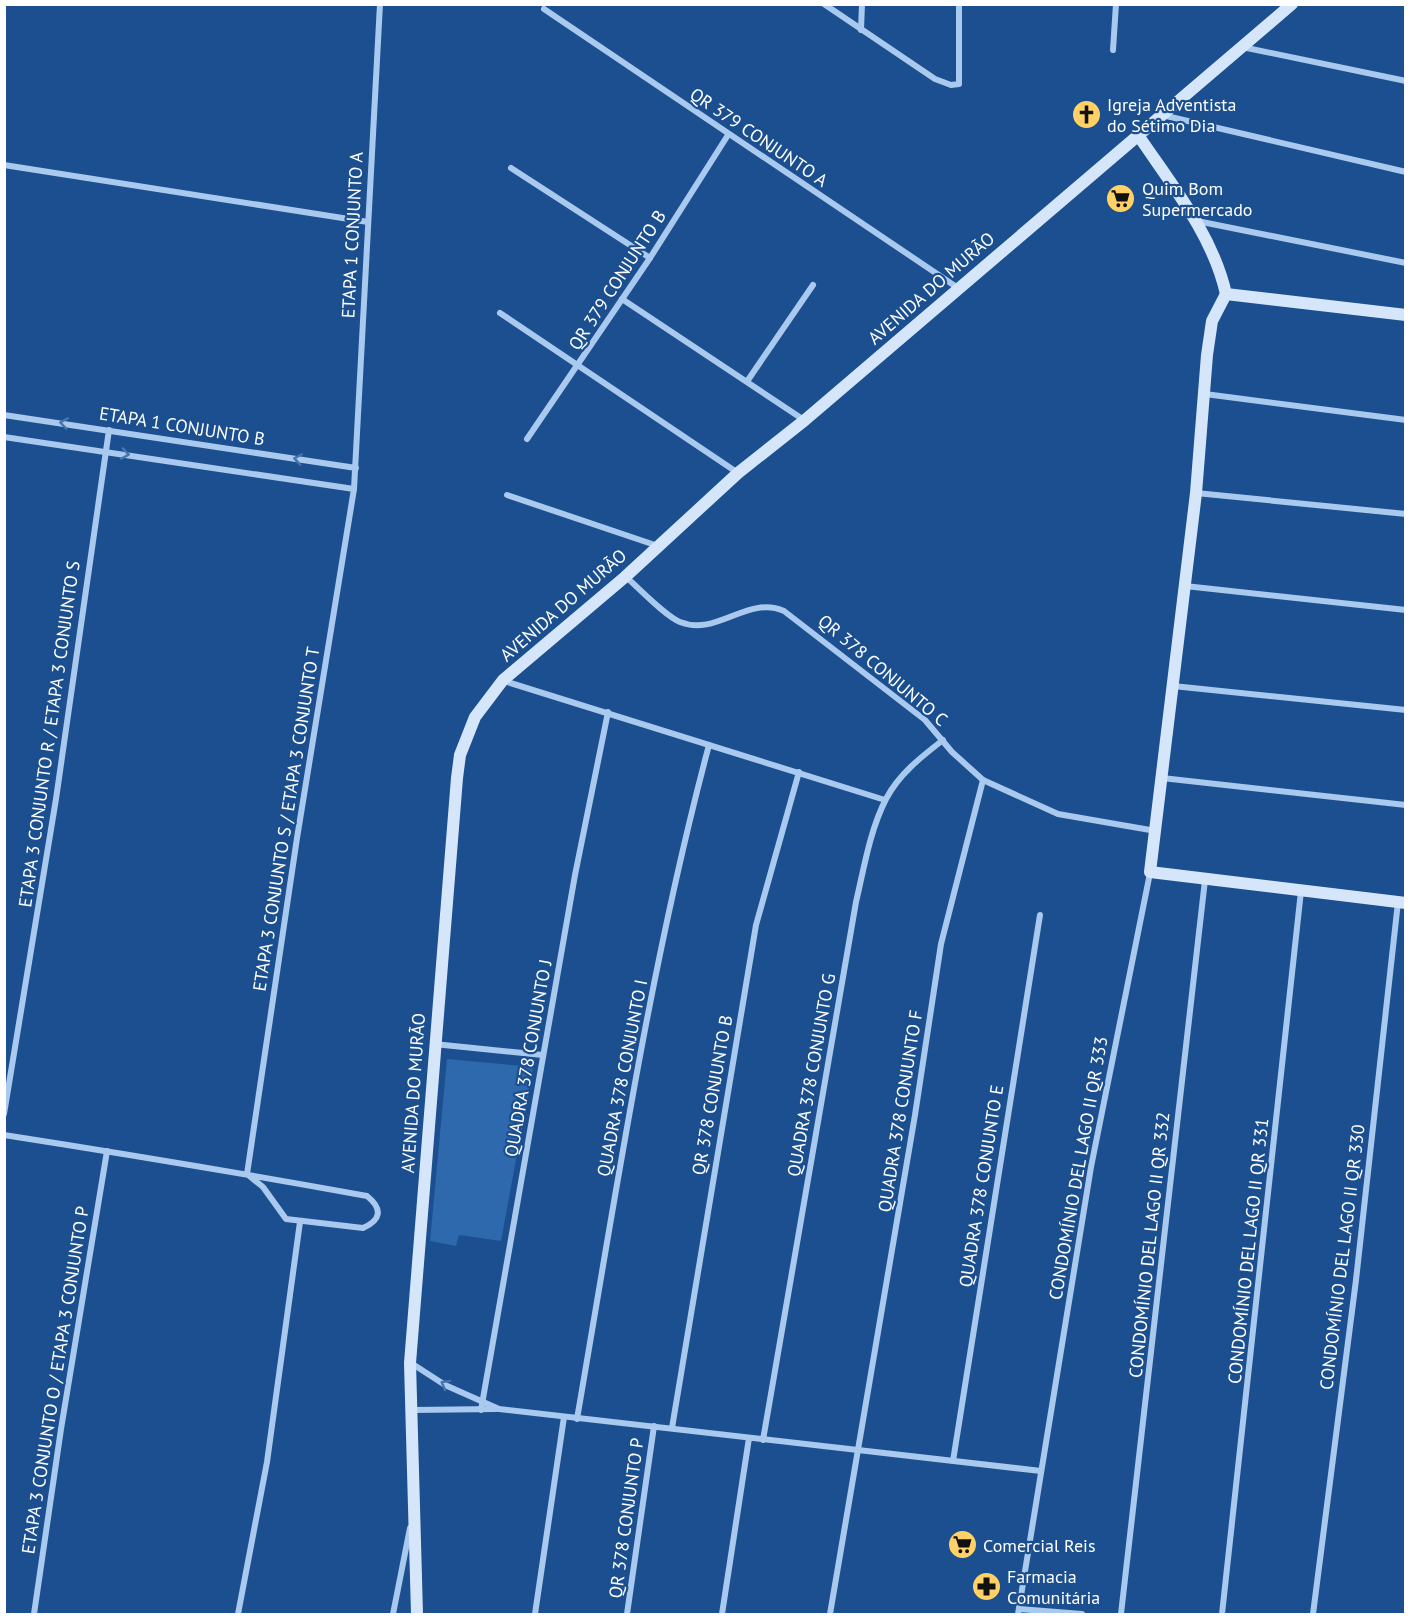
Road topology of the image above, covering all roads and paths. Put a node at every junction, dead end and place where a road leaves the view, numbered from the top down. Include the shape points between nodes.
1 (380, 4) edge
2 (824, 4) edge
3 (862, 4) edge
4 (959, 4) edge
5 (1116, 4) edge
6 (1292, 4) edge
7 (544, 9) dead end
8 (861, 30) junction
9 (1242, 46) junction
10 (1113, 50) dead end
11 (1406, 81) edge
12 (1161, 115) junction
13 (728, 135) junction
14 (1138, 135) junction
15 (4, 165) edge
16 (511, 168) dead end
17 (1406, 172) edge
18 (1195, 220) junction
19 (368, 222) junction
20 (650, 258) junction
21 (1406, 263) edge
22 (813, 285) dead end
23 (958, 288) junction
24 (1226, 294) junction
25 (622, 299) junction
26 (500, 313) dead end
27 (1406, 315) edge
28 (579, 364) junction
29 (748, 380) junction
30 (1205, 394) junction
31 (4, 415) edge
32 (805, 420) junction
33 (1406, 420) edge
34 (109, 430) junction
35 (4, 437) edge
36 (527, 439) dead end
37 (105, 451) junction
38 (356, 468) junction
39 (738, 473) junction
40 (354, 489) junction
41 (1196, 493) junction
42 (507, 495) dead end
43 (1406, 514) edge
44 (658, 546) junction
45 (626, 577) junction
46 (1185, 586) junction
47 (1406, 610) edge
48 (503, 681) junction
49 (1173, 686) junction
50 (1406, 710) edge
51 (608, 712) junction
52 (943, 740) junction
53 (710, 745) junction
54 (799, 772) junction
55 (1161, 778) junction
56 (983, 780) junction
57 (885, 800) junction
58 (1406, 805) edge
59 (1156, 831) junction
60 (1150, 872) junction
61 (1205, 879) junction
62 (1301, 891) junction
63 (1402, 902) edge
64 (1040, 915) dead end
65 (434, 1044) junction
66 (543, 1055) junction
67 (4, 1114) edge
68 (4, 1135) edge
69 (107, 1151) junction
70 (247, 1174) junction
71 (300, 1222) junction
72 (411, 1363) junction
73 (481, 1407) junction
74 (412, 1410) junction
75 (564, 1417) junction
76 (577, 1419) junction
77 (654, 1426) junction
78 (672, 1428) junction
79 (749, 1438) junction
80 (763, 1440) junction
81 (857, 1449) junction
82 (953, 1461) junction
83 (1041, 1471) junction
84 (412, 1516) junction
85 (1018, 1612) edge
86 (34, 1614) edge
87 (238, 1614) edge
88 (393, 1614) edge
89 (417, 1614) edge
90 (535, 1614) edge
91 (627, 1614) edge
92 (722, 1614) edge
93 (830, 1614) edge
94 (1082, 1614) edge
95 (1121, 1614) edge
96 (1222, 1614) edge
97 (1313, 1614) edge

1 - 19 street, ETAPA 1 CONJUNTO A
2 - 8 street
3 - 8 street
4 - 8 street via 959,84 935,79
5 - 10 street
6 - 9 street, AVENIDA DO MURÃO
7 - 13 street, QR 379 CONJUNTO A
9 - 11 street
9 - 12 street, AVENIDA DO MURÃO
12 - 14 street, AVENIDA DO MURÃO
12 - 17 street
13 - 20 street, QR 379 CONJUNTO B
13 - 23 street, QR 379 CONJUNTO A
14 - 18 street
14 - 23 street, AVENIDA DO MURÃO
15 - 19 street
16 - 20 street
18 - 21 street
18 - 24 street
19 - 38 street, ETAPA 1 CONJUNTO A
20 - 25 street, QR 379 CONJUNTO B
22 - 29 street
23 - 32 street, AVENIDA DO MURÃO
24 - 27 street
24 - 30 street via 1212,321
25 - 28 street, QR 379 CONJUNTO B
25 - 29 street
26 - 28 street
28 - 36 street, QR 379 CONJUNTO B
28 - 39 street
29 - 32 street
30 - 33 street
30 - 41 street
34 -> 31 street, ETAPA 1 CONJUNTO B
32 - 39 street, AVENIDA DO MURÃO
34 - 37 street, ETAPA 3 CONJUNTO R / ETAPA 3 CONJUNTO S
38 -> 34 street, ETAPA 1 CONJUNTO B
35 - 37 street
37 -> 40 street
37 - 67 street, ETAPA 3 CONJUNTO R / ETAPA 3 CONJUNTO S via 56,799
38 - 40 street, ETAPA 3 CONJUNTO S / ETAPA 3 CONJUNTO T
39 - 44 street, AVENIDA DO MURÃO
40 - 70 street, ETAPA 3 CONJUNTO S / ETAPA 3 CONJUNTO T
41 - 43 street
41 - 46 street
42 - 44 street
44 - 45 street, AVENIDA DO MURÃO
45 - 48 street, AVENIDA DO MURÃO
45 - 52 street, QR 378 CONJUNTO C via 679,622 696,626 760,606 784,611 925,720
46 - 47 street
46 - 49 street
48 - 51 street
48 - 65 street, AVENIDA DO MURÃO via 475,717 460,755
49 - 50 street
49 - 55 street
51 - 53 street
51 - 66 street, QUADRA 378 CONJUNTO J
52 - 56 street, QR 378 CONJUNTO C
52 - 57 street, QUADRA 378 CONJUNTO G via 916,761
53 - 54 street
53 - 76 street, QUADRA 378 CONJUNTO I via 678,862 626,1130
54 - 57 street
54 - 78 street, QR 378 CONJUNTO B via 756,925
55 - 58 street
55 - 59 street
56 - 59 street, QR 378 CONJUNTO C via 1058,814
56 - 81 street, QUADRA 378 CONJUNTO F via 948,910
57 - 80 street, QUADRA 378 CONJUNTO G via 856,902
59 - 60 street
60 - 61 street
60 - 83 street, CONDOMÍNIO DEL LAGO II QR 333 via 1091,1167
61 - 62 street
61 - 95 street, CONDOMÍNIO DEL LAGO II QR 332
62 - 63 street
62 - 96 street, CONDOMÍNIO DEL LAGO II QR 331
63 - 97 street, CONDOMÍNIO DEL LAGO II QR 330
64 - 82 street, QUADRA 378 CONJUNTO E
65 - 66 street
65 - 72 street, AVENIDA DO MURÃO
66 - 73 street, QUADRA 378 CONJUNTO J
68 - 69 street
69 - 70 street
69 - 86 street, ETAPA 3 CONJUNTO O / ETAPA 3 CONJUNTO P
70 - 71 street via 263,1187 286,1220
70 - 71 street via 367,1196 376,1203 378,1214 373,1224 363,1228
71 - 87 street via 267,1462
73 -> 72 street
72 - 74 street, AVENIDA DO MURÃO
73 - 74 street
73 - 75 street
74 - 84 street, AVENIDA DO MURÃO
75 - 76 street
75 - 90 street
76 - 77 street
77 - 78 street
77 - 91 street, QR 378 CONJUNTO P
78 - 79 street
79 - 80 street
79 - 92 street
80 - 81 street
81 - 82 street
81 - 93 street, QUADRA 378 CONJUNTO F
82 - 83 street
83 - 85 street, CONDOMÍNIO DEL LAGO II QR 333
84 - 88 street
84 - 89 street, AVENIDA DO MURÃO
85 - 94 street

